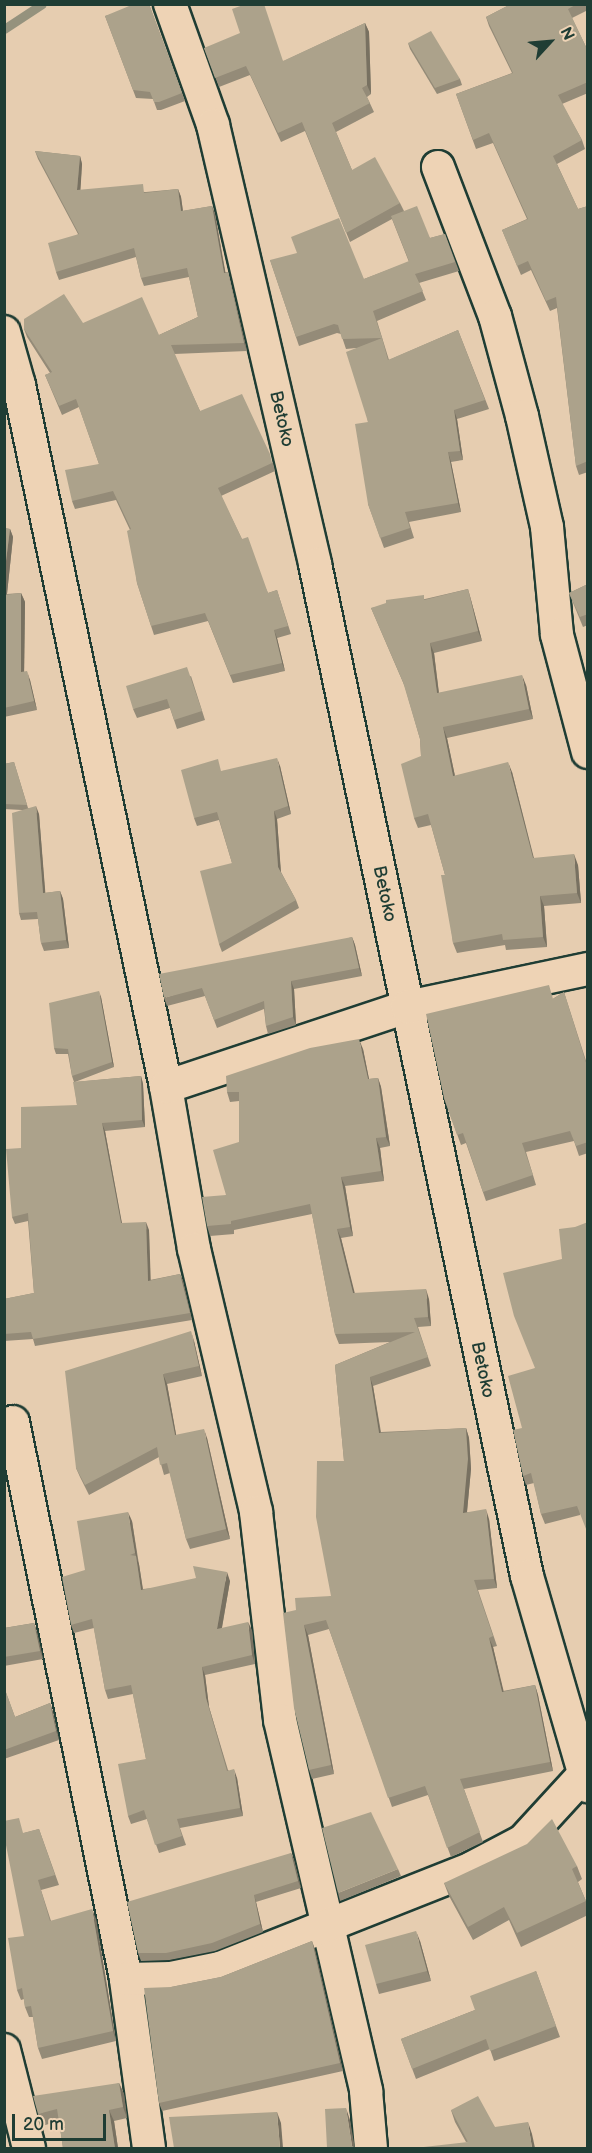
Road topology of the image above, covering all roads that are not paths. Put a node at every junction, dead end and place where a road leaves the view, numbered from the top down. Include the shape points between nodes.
1 (170, 4) edge
2 (438, 167) dead end
3 (4, 332) edge
4 (588, 752) edge
5 (588, 969) edge
6 (407, 1006) junction
7 (166, 1087) junction
8 (13, 1422) dead end
9 (586, 1775) edge
10 (325, 1926) junction
11 (126, 1979) junction
12 (4, 2050) edge
13 (29, 2148) edge
14 (149, 2148) edge
15 (371, 2148) edge

1 - 6 street, Betoko via 213,125 315,564
2 - 4 street via 495,316 522,416 548,527 557,635
3 - 7 street via 20,385
5 - 6 street
6 - 7 street
6 - 9 street, Betoko via 527,1576
7 - 10 street via 194,1249 256,1512 280,1720
8 - 11 street
9 - 10 street via 523,1841 472,1868
10 - 11 street via 220,1968 171,1978
10 - 15 street via 366,2091
11 - 14 street
12 - 13 street

